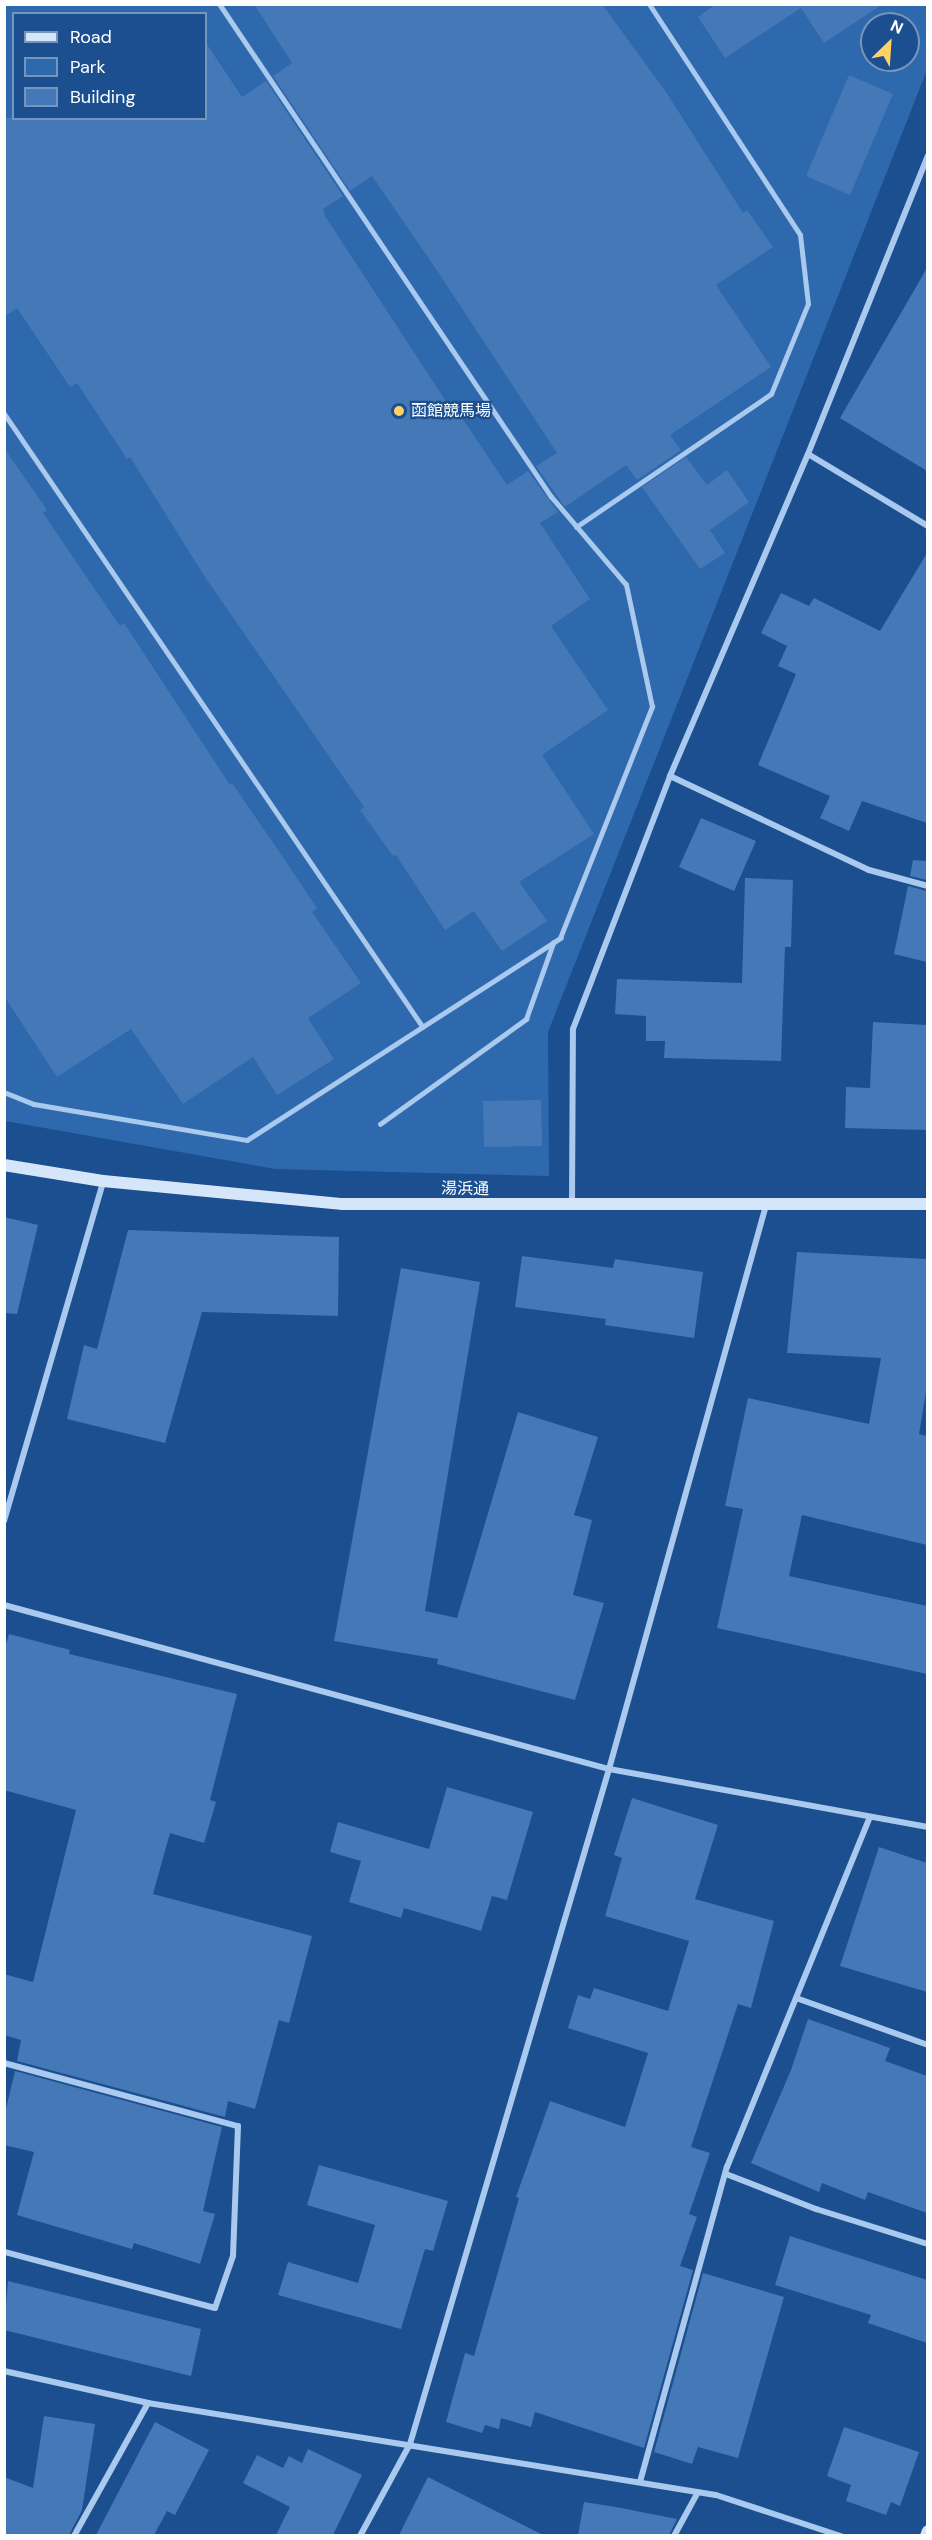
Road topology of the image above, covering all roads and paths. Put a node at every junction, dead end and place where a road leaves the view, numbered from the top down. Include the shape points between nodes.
1 (219, 4) edge
2 (649, 4) edge
3 (927, 156) edge
4 (4, 413) edge
5 (807, 454) junction
6 (927, 526) edge
7 (576, 527) junction
8 (670, 776) junction
9 (927, 886) edge
10 (553, 943) junction
11 (423, 1027) junction
12 (4, 1092) edge
13 (380, 1124) dead end
14 (4, 1165) edge
15 (103, 1181) junction
16 (927, 1204) edge
17 (766, 1205) junction
18 (572, 1206) junction
19 (4, 1521) edge
20 (4, 1605) edge
21 (609, 1768) junction
22 (870, 1817) junction
23 (927, 1827) edge
24 (796, 1998) junction
25 (927, 2045) edge
26 (4, 2063) edge
27 (726, 2174) junction
28 (927, 2244) edge
29 (4, 2252) edge
30 (4, 2371) edge
31 (148, 2403) junction
32 (410, 2444) junction
33 (640, 2482) junction
34 (698, 2492) junction
35 (927, 2531) edge
36 (74, 2535) edge
37 (360, 2535) edge
38 (674, 2535) edge
39 (841, 2535) edge
40 (926, 2535) edge

1 - 7 lane via 551,497
2 - 7 lane via 800,235 808,304 771,394
3 - 5 street
4 - 11 lane
5 - 6 street
5 - 8 street
7 - 10 lane via 626,585 652,707 560,938
8 - 9 street via 869,870
8 - 18 street via 573,1029
10 - 11 lane
10 - 13 lane via 526,1019
11 - 12 lane via 247,1140 34,1104
14 - 15 street, 湯浜通
15 - 18 street, 湯浜通 via 342,1204
15 - 19 street
16 - 17 street, 湯浜通
17 - 18 street, 湯浜通
17 - 21 street
20 - 21 street
21 - 22 street
21 - 32 street
22 - 23 street
22 - 24 street
24 - 25 street
24 - 27 street
26 - 29 street via 238,2126 233,2256 215,2308
27 - 28 street via 816,2210
27 - 33 street
30 - 31 street
31 - 32 street
31 - 36 street
32 - 33 street
32 - 37 street
33 - 34 street
34 - 38 street
34 - 39 street
35 - 40 street

